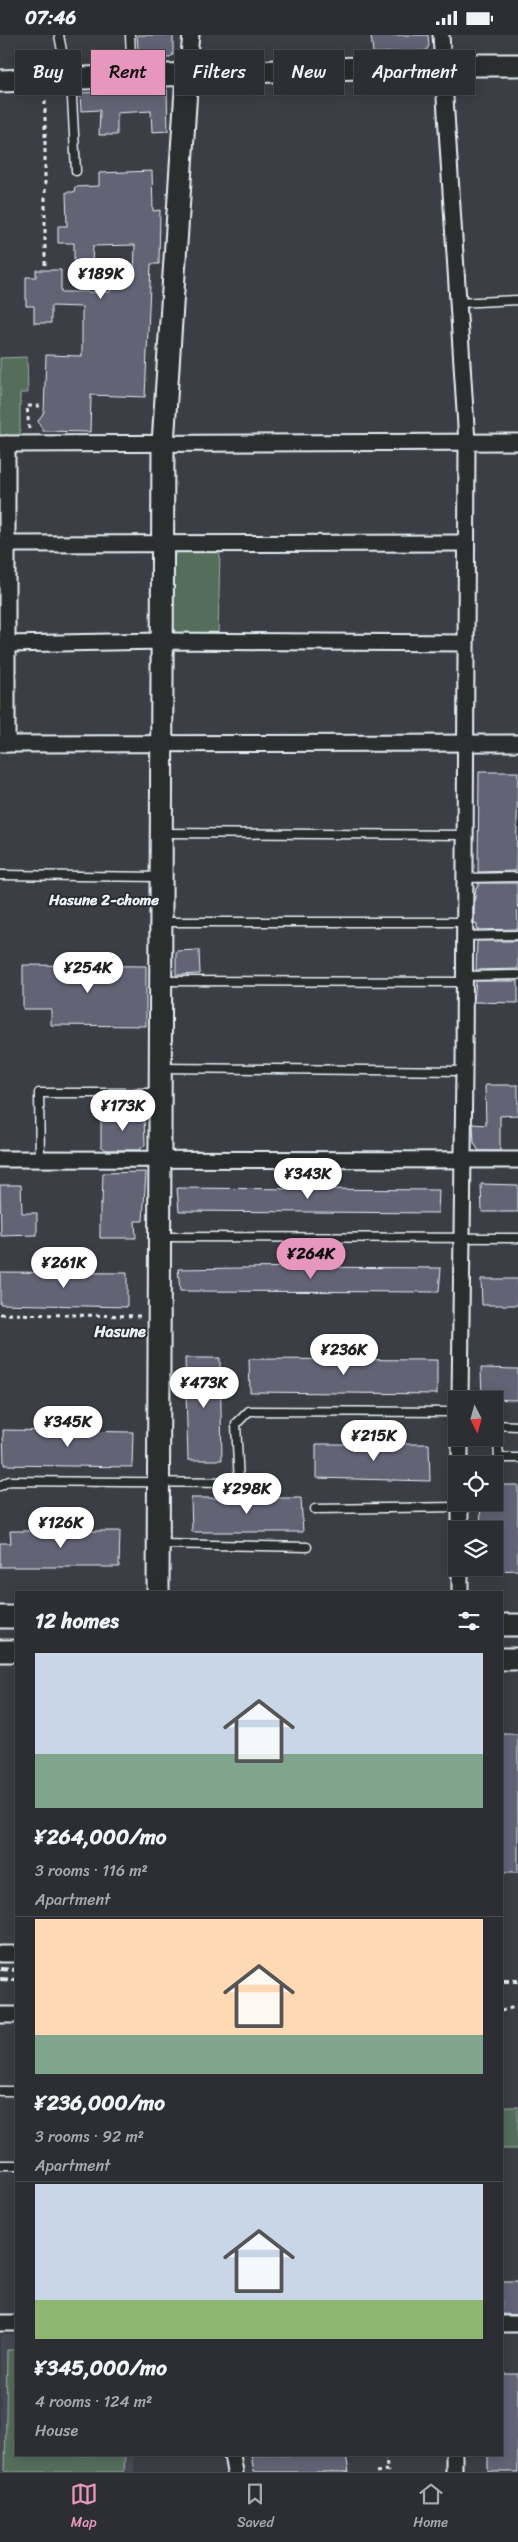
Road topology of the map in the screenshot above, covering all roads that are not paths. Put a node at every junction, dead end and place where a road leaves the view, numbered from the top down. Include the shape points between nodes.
1 (59, 35) edge
2 (130, 35) edge
3 (191, 35) edge
4 (441, 35) edge
5 (62, 50) edge
6 (131, 50) edge
7 (189, 50) edge
8 (442, 50) edge
9 (475, 65) edge
10 (518, 65) edge
11 (354, 68) edge
12 (264, 71) edge
13 (0, 81) edge
14 (15, 81) edge
15 (70, 95) edge
16 (186, 95) edge
17 (445, 95) edge
18 (76, 171) dead end
19 (518, 300) edge
20 (458, 303) junction
21 (467, 442) junction
22 (518, 442) edge
23 (4, 444) edge
24 (163, 444) junction
25 (163, 543) junction
26 (466, 543) junction
27 (6, 544) junction
28 (162, 641) junction
29 (465, 643) junction
30 (5, 652) edge
31 (162, 743) junction
32 (465, 743) junction
33 (518, 743) edge
34 (4, 744) edge
35 (162, 833) junction
36 (464, 835) junction
37 (0, 875) edge
38 (161, 877) junction
39 (518, 877) edge
40 (464, 878) junction
41 (161, 922) junction
42 (463, 929) junction
43 (518, 935) edge
44 (518, 975) edge
45 (463, 979) junction
46 (161, 981) junction
47 (160, 1068) junction
48 (464, 1071) junction
49 (160, 1093) junction
50 (160, 1158) junction
51 (0, 1159) edge
52 (40, 1159) junction
53 (463, 1159) junction
54 (518, 1160) edge
55 (160, 1237) junction
56 (463, 1237) junction
57 (518, 1237) edge
58 (460, 1391) edge
59 (448, 1412) edge
60 (503, 1425) edge
61 (518, 1426) edge
62 (498, 1446) edge
63 (518, 1458) edge
64 (159, 1481) junction
65 (0, 1486) edge
66 (448, 1505) edge
67 (315, 1509) dead end
68 (158, 1544) junction
69 (306, 1547) dead end
70 (460, 1576) edge
71 (158, 1591) edge
72 (460, 1591) edge
73 (0, 1617) edge
74 (15, 1617) edge
75 (503, 1625) edge
76 (518, 1625) edge
77 (0, 1651) edge
78 (15, 1651) edge
79 (503, 1659) edge
80 (518, 1659) edge
81 (15, 1953) edge
82 (0, 1954) edge
83 (0, 2015) edge
84 (15, 2015) edge
85 (0, 2091) edge
86 (15, 2091) edge
87 (0, 2165) edge
88 (15, 2165) edge
89 (0, 2323) edge
90 (15, 2323) edge
91 (503, 2324) edge
92 (518, 2324) edge
93 (232, 2456) edge
94 (454, 2456) edge
95 (235, 2472) edge
96 (454, 2472) edge

1 - 5 lane
2 - 6 lane
3 - 7 street
4 - 8 street
9 - 10 street
11 - 12 street
13 - 14 street
15 - 18 lane
16 - 24 street
17 - 20 street
19 - 20 lane
20 - 21 street
21 - 22 street
21 - 24 street
21 - 26 street
23 - 24 street
23 - 27 street
24 - 25 street
25 - 26 street
25 - 27 street
25 - 28 street
26 - 29 street
27 - 30 street
28 - 29 street
28 - 30 street
28 - 31 street
29 - 32 street
30 - 34 street
31 - 32 street
31 - 34 street
31 - 35 street
32 - 33 street
32 - 36 street
35 - 36 lane
35 - 38 street
36 - 40 street
37 - 38 lane
38 - 41 street
39 - 40 lane
40 - 42 street
41 - 42 lane
41 - 46 street
42 - 43 lane
42 - 45 street
44 - 45 lane
45 - 46 lane
45 - 48 street
46 - 47 street
47 - 48 lane
47 - 49 street
48 - 53 street
49 - 50 street
49 - 52 lane via 39,1093
50 - 52 street
50 - 53 street
50 - 55 street
51 - 52 street
53 - 54 street
53 - 56 street
55 - 56 lane
55 - 64 street
56 - 57 lane
56 - 58 street
59 - 64 lane via 249,1411 236,1424 239,1483
60 - 61 lane
62 - 63 lane via 499,1458
64 - 65 lane via 9,1481
64 - 68 street
66 - 67 lane
68 - 69 lane
68 - 71 street
70 - 72 street
73 - 74 street
75 - 76 street
77 - 78 street
79 - 80 street
81 - 82 street
83 - 84 street
85 - 86 lane
87 - 88 lane
89 - 90 street
91 - 92 street
93 - 95 street
94 - 96 street

